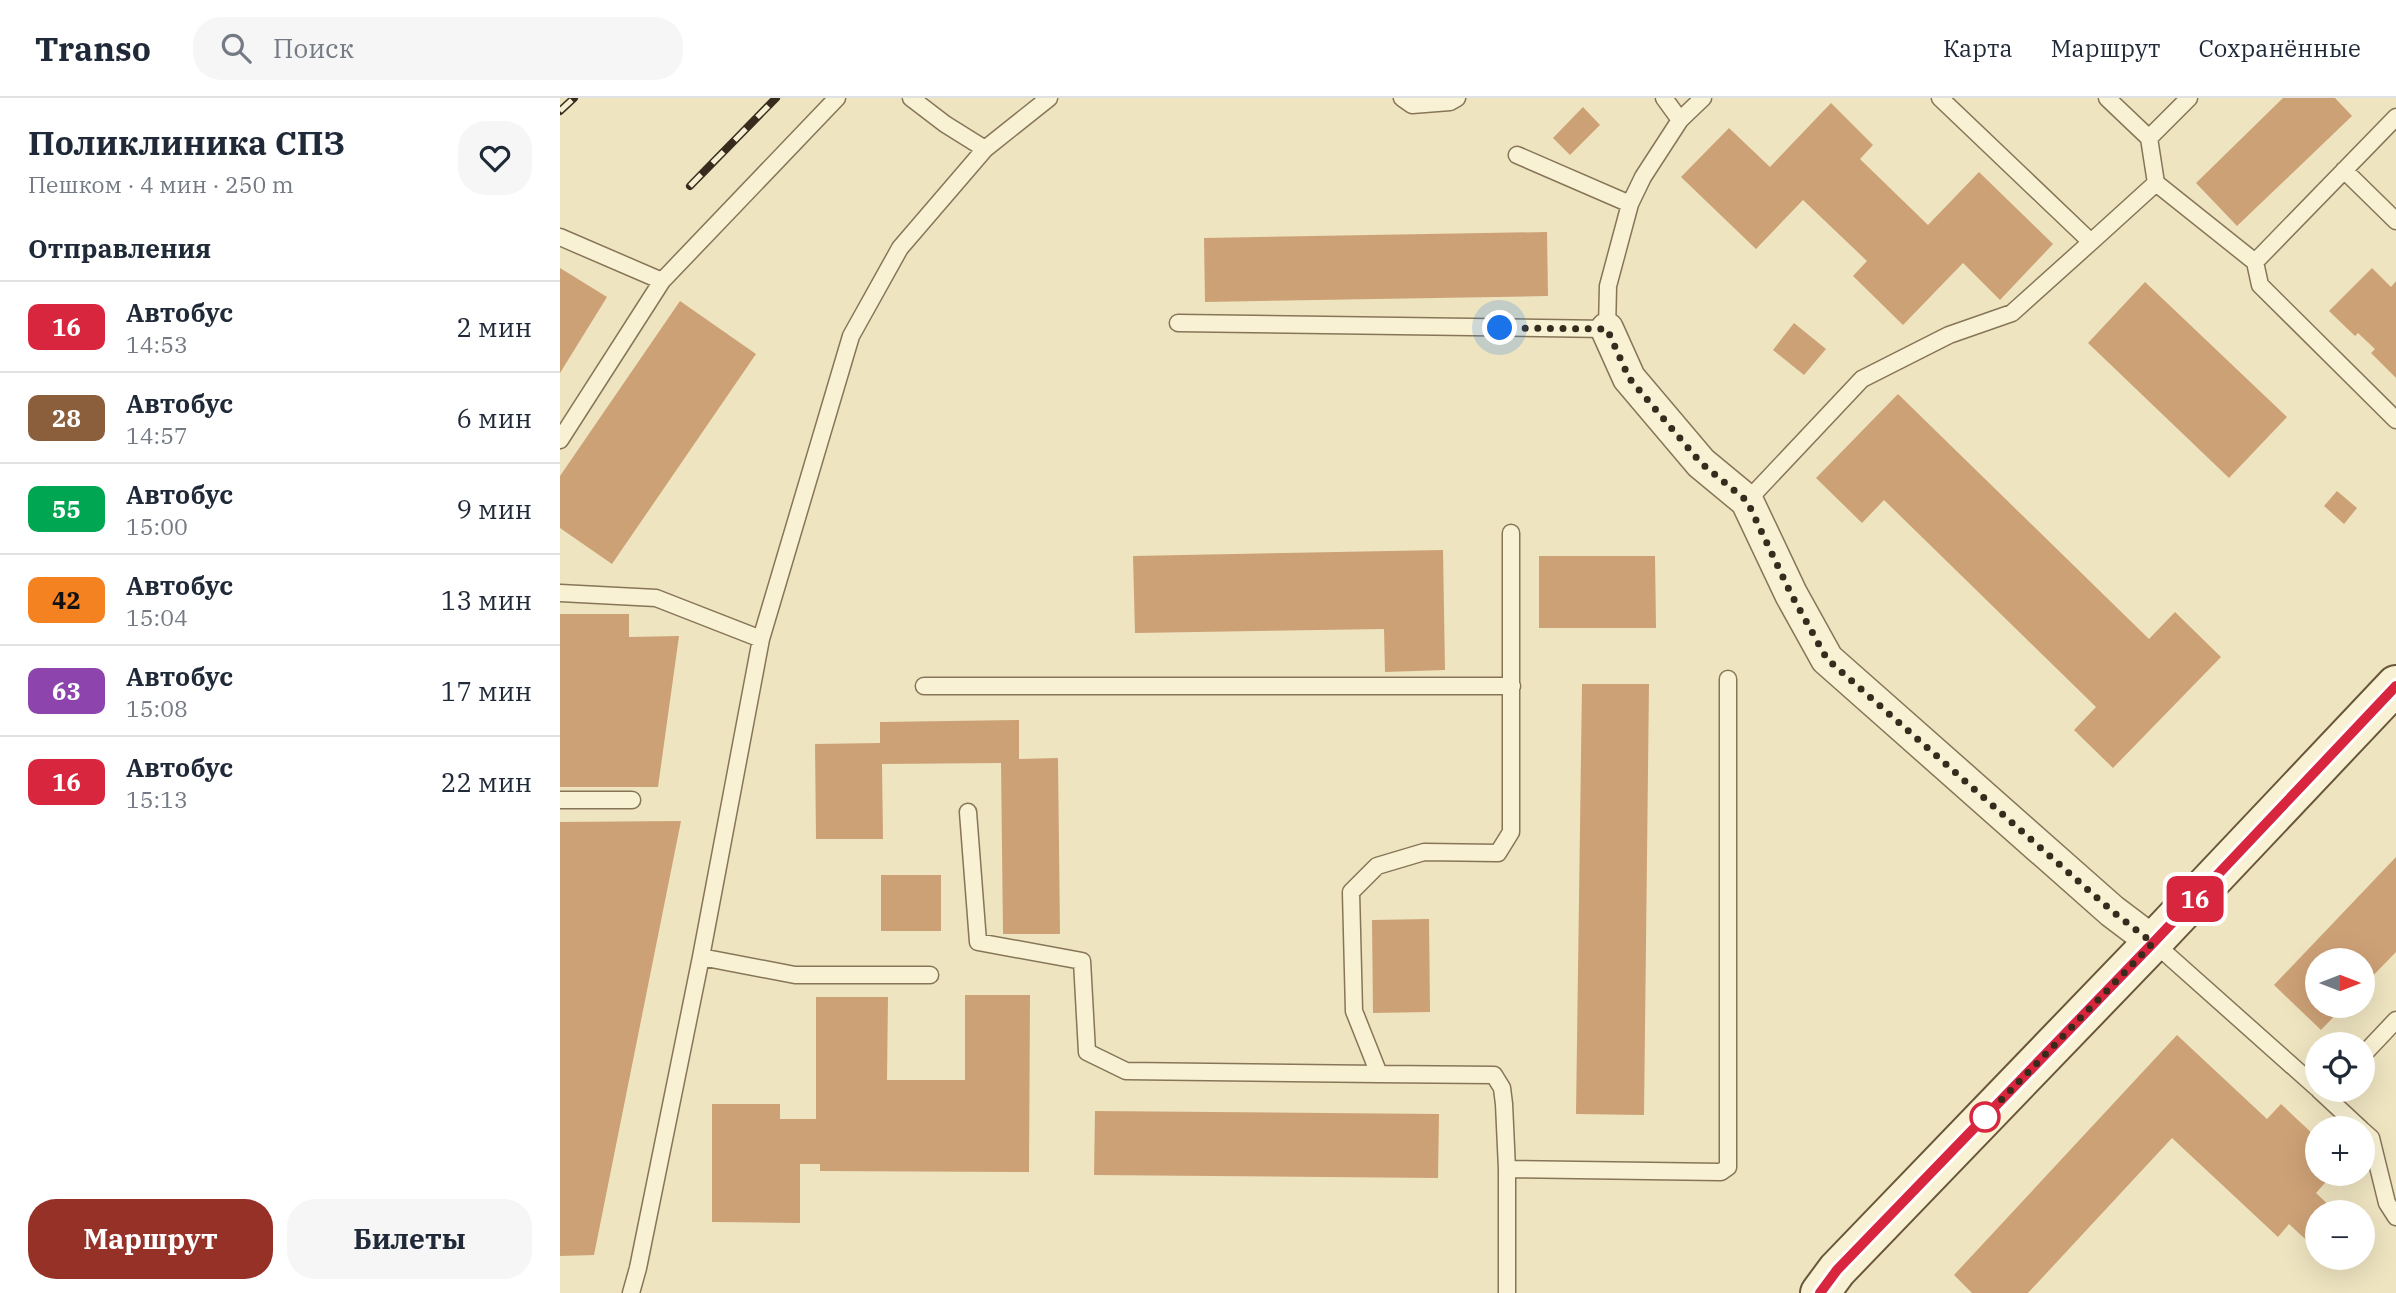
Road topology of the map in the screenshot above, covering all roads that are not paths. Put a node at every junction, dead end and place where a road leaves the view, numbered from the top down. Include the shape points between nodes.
1 (837, 98) edge
2 (911, 98) edge
3 (1049, 98) edge
4 (1402, 98) edge
5 (1457, 98) edge
6 (1664, 98) edge
7 (1703, 98) edge
8 (1940, 98) edge
9 (2106, 98) edge
10 (2189, 98) edge
11 (2396, 117) edge
12 (1680, 120) junction
13 (2149, 138) junction
14 (985, 149) junction
15 (1517, 155) dead end
16 (2344, 170) junction
17 (2156, 183) junction
18 (1630, 204) junction
19 (2396, 221) edge
20 (560, 237) edge
21 (2091, 242) junction
22 (2255, 262) junction
23 (662, 281) junction
24 (1178, 323) dead end
25 (1607, 329) junction
26 (2396, 420) edge
27 (560, 440) edge
28 (1747, 501) junction
29 (1511, 533) dead end
30 (560, 593) edge
31 (761, 639) junction
32 (1728, 678) dead end
33 (2396, 685) edge
34 (1513, 686) junction
35 (924, 687) dead end
36 (560, 800) edge
37 (632, 800) dead end
38 (968, 812) dead end
39 (2153, 943) junction
40 (701, 957) junction
41 (930, 975) dead end
42 (2396, 1020) edge
43 (2375, 1042) edge
44 (1379, 1074) junction
45 (2305, 1075) edge
46 (2334, 1102) edge
47 (2349, 1116) edge
48 (2375, 1155) edge
49 (1507, 1169) junction
50 (2396, 1217) edge
51 (631, 1293) edge
52 (1507, 1293) edge
53 (1820, 1293) edge

1 - 23 lane
2 - 14 lane
3 - 14 lane
4 - 5 lane via 1412,105 1450,103
6 - 12 lane
7 - 12 lane
8 - 21 lane
9 - 13 lane
10 - 13 lane
11 - 16 lane
12 - 18 lane
13 - 17 lane
14 - 31 lane via 900,248 850,336
15 - 18 lane
16 - 19 lane
16 - 22 lane
17 - 21 lane
17 - 22 lane
18 - 25 lane via 1608,286
20 - 23 lane
21 - 28 lane via 2012,313 1950,335 1862,379
22 - 26 lane via 2260,285
23 - 27 lane
24 - 25 lane
25 - 28 street via 1629,378 1701,463
28 - 39 street via 1827,659
29 - 34 lane
30 - 31 lane via 656,598
31 - 40 lane
32 - 49 lane via 1728,1167 1721,1172
33 - 39 main road
34 - 35 lane
34 - 44 lane via 1511,832 1498,853 1424,852 1377,866 1351,892 1354,1010
36 - 37 lane
38 - 44 lane via 978,942 1082,961 1087,1052 1126,1071
39 - 45 lane
39 - 53 main road via 1837,1270
40 - 41 lane via 795,975
40 - 51 lane
42 - 43 lane
44 - 49 lane via 1494,1075 1502,1088
46 - 47 lane
48 - 50 lane via 2386,1203
49 - 52 lane

